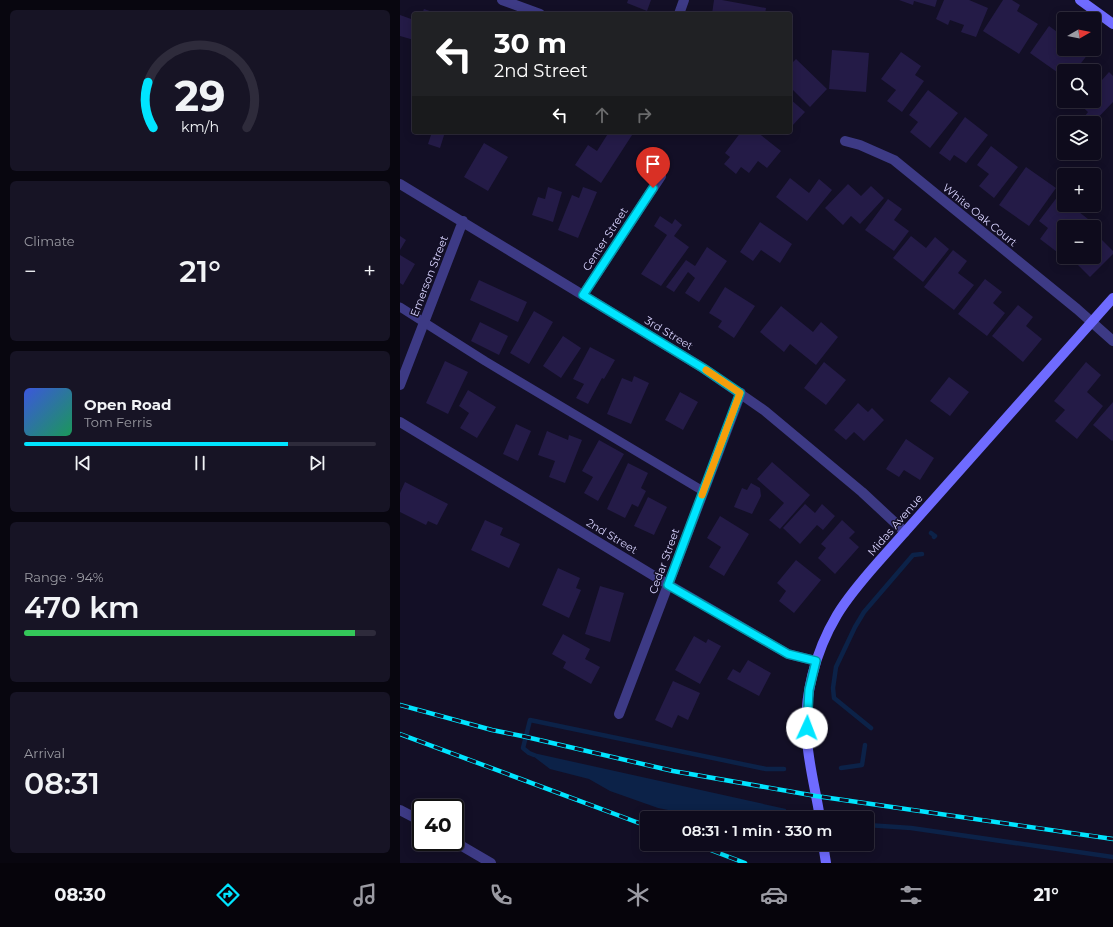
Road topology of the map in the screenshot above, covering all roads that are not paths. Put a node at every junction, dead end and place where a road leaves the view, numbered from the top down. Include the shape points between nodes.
1 (502, 0) edge
2 (684, 0) edge
3 (1080, 0) edge
4 (535, 12) edge
5 (680, 12) edge
6 (1113, 24) edge
7 (845, 141) dead end
8 (661, 176) dead end
9 (400, 184) edge
10 (463, 221) junction
11 (583, 295) junction
12 (1113, 298) edge
13 (400, 307) edge
14 (424, 322) junction
15 (1091, 322) junction
16 (1113, 341) edge
17 (400, 385) edge
18 (740, 393) junction
19 (400, 422) edge
20 (703, 491) junction
21 (905, 532) junction
22 (668, 585) junction
23 (816, 661) junction
24 (619, 714) dead end
25 (400, 810) edge
26 (819, 811) edge
27 (412, 817) edge
28 (464, 847) edge
29 (824, 851) edge
30 (491, 863) edge
31 (826, 863) edge

1 - 4 street
2 - 5 street
3 - 6 street
7 - 15 street, White Oak Court via 894,160
8 - 11 street, Center Street
9 - 10 street, 3rd Street
10 - 11 street, 3rd Street
10 - 14 street, Emerson Street
11 - 18 street, 3rd Street
12 - 15 street, Midas Avenue
13 - 14 lane
14 - 17 street, Emerson Street
14 - 20 lane
15 - 16 street, White Oak Court
15 - 21 street, Midas Avenue
18 - 20 street, Cedar Street
18 - 21 street, 3rd Street via 856,487
19 - 22 street, 2nd Street
20 - 22 street, Cedar Street
21 - 23 street, Midas Avenue via 837,614
22 - 23 street, 2nd Street via 788,654
22 - 24 street, Cedar Street
23 - 26 street, Midas Avenue via 809,690 807,740
25 - 27 street
28 - 30 street
29 - 31 street

